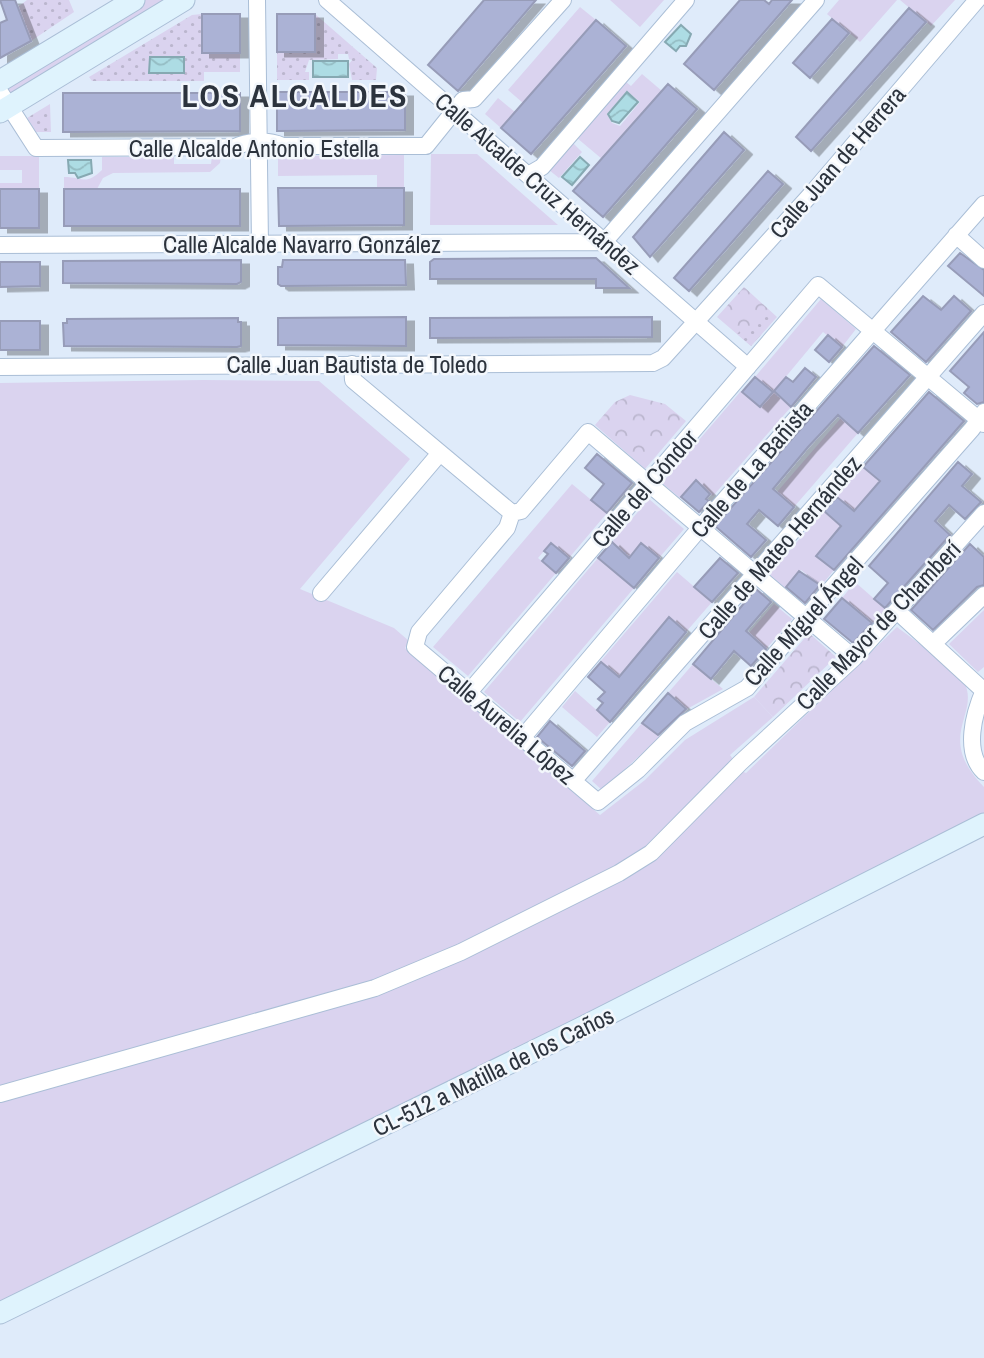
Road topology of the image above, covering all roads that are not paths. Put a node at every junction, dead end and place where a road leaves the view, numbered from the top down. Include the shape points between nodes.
1 (134, 0) edge
2 (184, 0) edge
3 (257, 0) edge
4 (327, 0) edge
5 (563, 0) edge
6 (687, 0) edge
7 (816, 0) edge
8 (977, 0) edge
9 (0, 81) edge
10 (3, 103) edge
11 (454, 111) junction
12 (259, 142) junction
13 (528, 175) junction
14 (984, 204) edge
15 (956, 235) junction
16 (604, 242) junction
17 (0, 245) edge
18 (260, 245) junction
19 (984, 260) edge
20 (984, 313) edge
21 (696, 321) junction
22 (871, 331) junction
23 (352, 364) junction
24 (0, 367) edge
25 (748, 367) junction
26 (927, 376) junction
27 (982, 419) edge
28 (440, 453) junction
29 (649, 482) junction
30 (512, 513) junction
31 (984, 513) edge
32 (700, 528) junction
33 (755, 575) junction
34 (321, 593) dead end
35 (984, 595) edge
36 (897, 611) junction
37 (806, 619) junction
38 (934, 643) junction
39 (854, 658) junction
40 (984, 690) edge
41 (470, 691) junction
42 (523, 737) junction
43 (984, 772) edge
44 (574, 780) junction
45 (598, 802) joint
46 (984, 824) edge
47 (0, 1094) edge
48 (0, 1313) edge

1 - 9 street
2 - 10 street
3 - 12 street
4 - 11 street, Calle Alcalde Cruz Hernández
5 - 11 street via 474,99 463,100
6 - 13 street via 542,167
7 - 16 street
8 - 21 street, Calle Juan de Herrera
10 - 12 street, Calle Alcalde Antonio Estella via 36,148 235,147
11 - 12 street, Calle Alcalde Antonio Estella via 426,146
11 - 13 street, Calle Alcalde Cruz Hernández
12 - 18 street
13 - 16 street, Calle Alcalde Cruz Hernández
14 - 15 street, Calle de La Bañista
15 - 19 street
15 - 22 street, Calle de La Bañista
16 - 18 street, Calle Alcalde Navarro González
16 - 21 street, Calle Alcalde Cruz Hernández
17 - 18 street, Calle Alcalde Navarro González
20 - 26 street, Calle de Mateo Hernández
21 - 23 street, Calle Juan Bautista de Toledo via 653,363
21 - 25 street, Calle Alcalde Cruz Hernández
22 - 25 street, Calle del Cóndor via 818,285
22 - 26 street
22 - 32 street, Calle de La Bañista
23 - 24 street, Calle Juan Bautista de Toledo
23 - 28 street via 353,380
25 - 29 street, Calle del Cóndor
26 - 27 street
26 - 33 street, Calle de Mateo Hernández
27 - 37 street, Calle Miguel Ángel
28 - 30 street
28 - 34 street
29 - 30 street via 588,432 521,511
29 - 32 street
29 - 41 street, Calle del Cóndor
30 - 41 street, Calle Aurelia López via 510,524 419,632 415,647
31 - 36 street, Calle Mayor de Chamberí
32 - 33 street
32 - 42 street, Calle de La Bañista
33 - 37 street
33 - 44 street, Calle de Mateo Hernández
35 - 38 street
36 - 38 street
36 - 39 street, Calle Mayor de Chamberí
37 - 39 street
37 - 45 street, Calle Miguel Ángel via 747,688 685,723
38 - 40 street
39 - 47 street, Calle Mayor de Chamberí via 651,853 596,886 375,988
40 - 43 street via 972,730 973,749
41 - 42 street, Calle Aurelia López
42 - 44 street, Calle Aurelia López
44 - 45 street, Calle Aurelia López
46 - 48 street, CL-512 a Matilla de los Caños via 666,986

